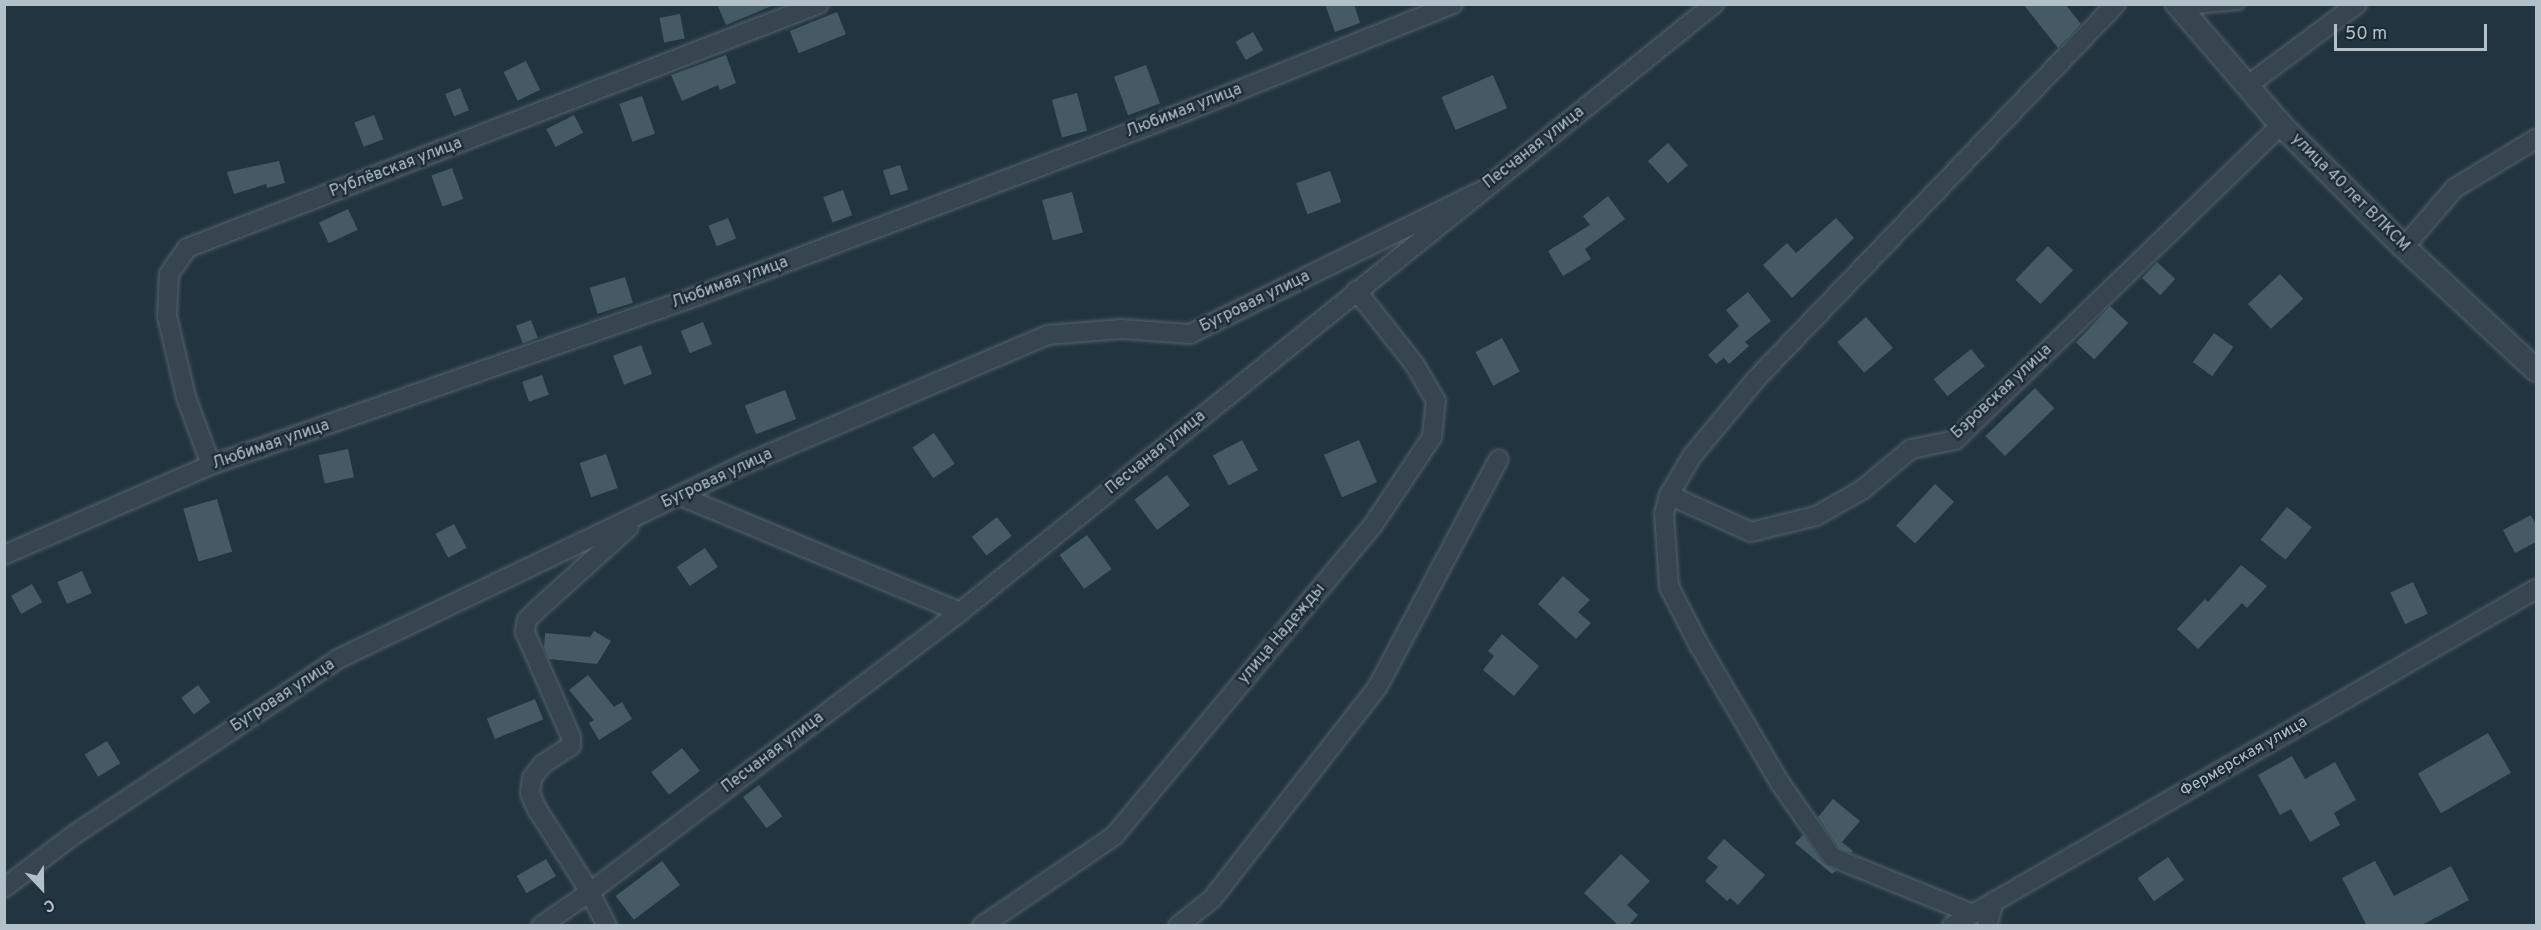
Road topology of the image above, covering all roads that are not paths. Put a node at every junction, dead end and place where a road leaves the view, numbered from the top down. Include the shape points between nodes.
1 (819, 4) edge
2 (1453, 4) edge
3 (1714, 4) edge
4 (2116, 4) edge
5 (2239, 4) edge
6 (2357, 4) edge
7 (2180, 7) edge
8 (2247, 86) junction
9 (2281, 125) junction
10 (2536, 139) edge
11 (1478, 192) junction
12 (2404, 247) junction
13 (1356, 290) junction
14 (2536, 370) edge
15 (1499, 459) dead end
16 (212, 465) junction
17 (1669, 495) junction
18 (680, 496) junction
19 (646, 512) junction
20 (4, 555) edge
21 (2536, 590) edge
22 (960, 612) junction
23 (4, 888) edge
24 (590, 892) junction
25 (1980, 920) edge
26 (541, 926) edge
27 (606, 926) edge
28 (982, 926) edge
29 (1178, 926) edge
30 (1952, 926) edge

1 - 16 street, Рублёвская улица via 187,248 169,274 167,316 186,397
2 - 16 street, Любимая улица via 1182,113 708,292
3 - 11 street, Песчаная улица
4 - 17 street via 1757,378 1692,456
5 - 7 lane
6 - 8 street
7 - 8 street, улица 40 лет ВЛКСМ
8 - 9 street, улица 40 лет ВЛКСМ
9 - 12 street, улица 40 лет ВЛКСМ
9 - 17 street, Бэровская улица via 1954,440 1911,449 1862,490 1816,516 1751,532
10 - 12 street via 2455,188
11 - 13 street, Песчаная улица
11 - 18 street, Бугровая улица via 1190,334 1121,329 1048,335 750,462
12 - 14 street, улица 40 лет ВЛКСМ
13 - 22 street, Песчаная улица
13 - 28 street, улица Надежды via 1415,365 1436,401 1432,437 1373,525 1113,836
15 - 29 street via 1377,688 1212,899
16 - 20 street, Любимая улица
17 - 25 street via 1664,514 1669,587 1780,783 1832,857
18 - 19 street, Бугровая улица
18 - 22 street
19 - 23 street, Бугровая улица via 340,658 75,834
19 - 24 street via 527,620 525,632 571,737 571,746 543,764 532,778 530,793
21 - 25 street, Фермерская улица via 1994,901
22 - 24 street, Песчаная улица
24 - 26 street, Песчаная улица
24 - 27 street
25 - 30 street, Фермерская улица

